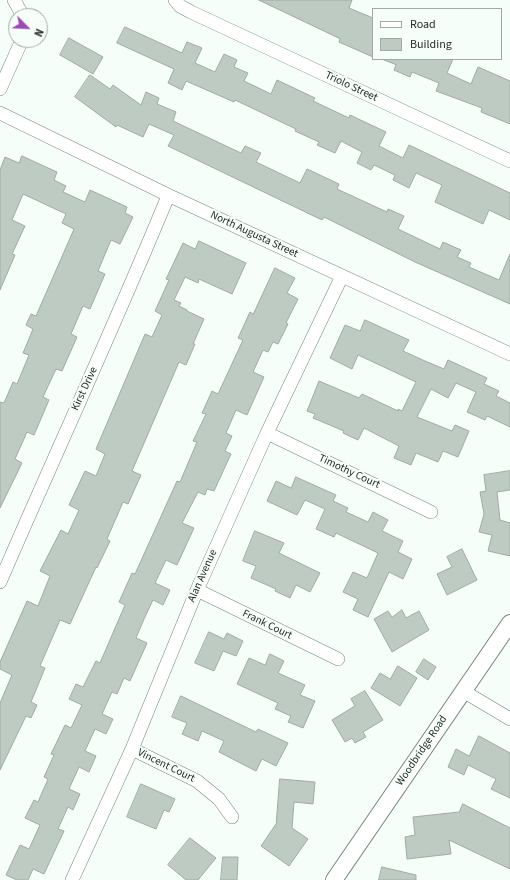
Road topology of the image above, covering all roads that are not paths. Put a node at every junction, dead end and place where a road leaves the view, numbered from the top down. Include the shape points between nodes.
1 (175, 0) edge
2 (18, 48) edge
3 (0, 89) edge
4 (0, 114) edge
5 (510, 161) edge
6 (170, 196) junction
7 (342, 276) junction
8 (510, 354) edge
9 (267, 433) junction
10 (431, 512) dead end
11 (0, 582) edge
12 (197, 590) junction
13 (510, 623) edge
14 (338, 659) dead end
15 (463, 691) junction
16 (510, 719) edge
17 (132, 750) junction
18 (232, 817) dead end
19 (72, 880) edge
20 (334, 880) edge

1 - 5 street, Triolo Street via 191,12
2 - 3 street
4 - 6 street, North Augusta Street
6 - 7 street, North Augusta Street
6 - 11 street, Kirst Drive
7 - 8 street, North Augusta Street
7 - 9 street, Alan Avenue
9 - 10 street, Timothy Court
9 - 12 street, Alan Avenue
12 - 14 street, Frank Court
12 - 17 street, Alan Avenue
13 - 15 street, Woodbridge Road
15 - 16 street
15 - 20 street, Woodbridge Road
17 - 18 street, Vincent Court via 197,781 219,799
17 - 19 street, Alan Avenue

